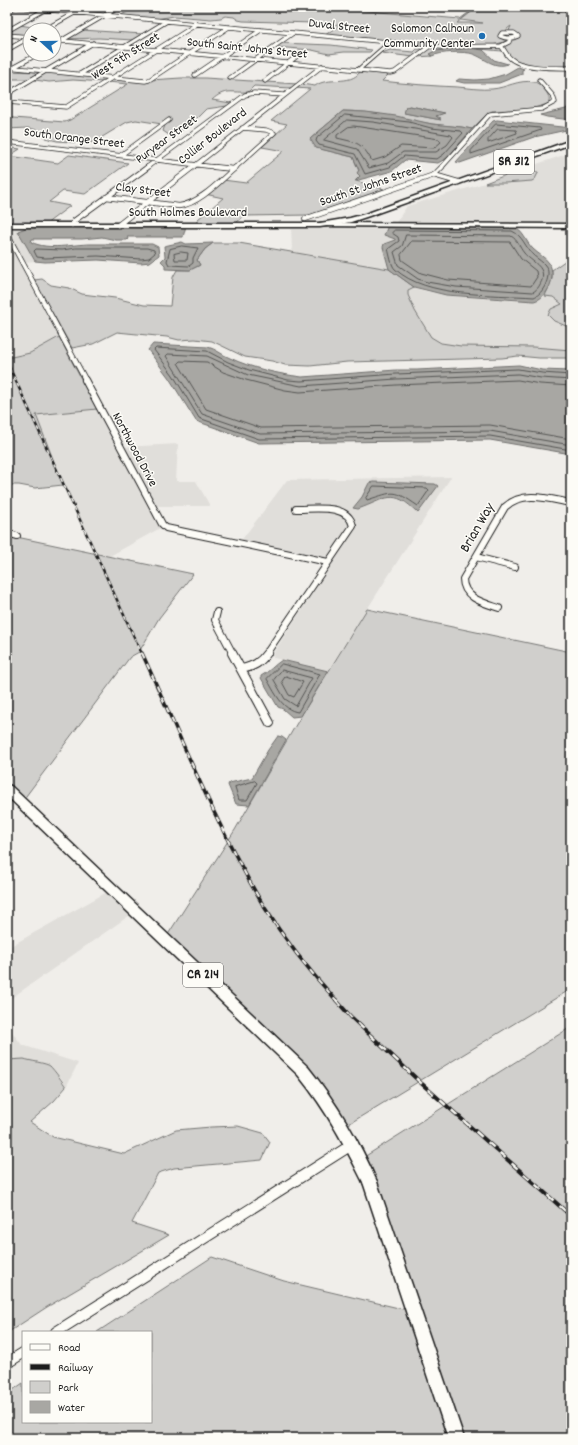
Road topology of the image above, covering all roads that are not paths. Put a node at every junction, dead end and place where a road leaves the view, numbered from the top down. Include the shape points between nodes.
1 (17, 7) edge
2 (50, 7) edge
3 (85, 7) edge
4 (119, 7) edge
5 (45, 10) junction
6 (7, 11) edge
7 (75, 12) junction
8 (105, 15) junction
9 (167, 21) junction
10 (58, 22) edge
11 (197, 24) junction
12 (229, 27) junction
13 (261, 30) junction
14 (7, 31) edge
15 (293, 33) junction
16 (7, 35) edge
17 (22, 36) edge
18 (510, 38) dead end
19 (62, 40) joint
20 (22, 42) edge
21 (390, 42) junction
22 (93, 43) junction
23 (125, 46) junction
24 (430, 46) junction
25 (501, 46) junction
26 (7, 50) edge
27 (157, 50) junction
28 (189, 53) junction
29 (301, 53) dead end
30 (222, 56) junction
31 (255, 60) junction
32 (24, 62) edge
33 (288, 63) junction
34 (322, 66) junction
35 (7, 67) edge
36 (14, 68) junction
37 (571, 68) edge
38 (358, 70) junction
39 (47, 71) junction
40 (80, 74) junction
41 (195, 75) dead end
42 (112, 78) junction
43 (230, 78) dead end
44 (539, 80) dead end
45 (265, 81) dead end
46 (7, 94) edge
47 (284, 96) junction
48 (7, 102) edge
49 (169, 120) dead end
50 (242, 128) junction
51 (7, 142) edge
52 (571, 142) edge
53 (121, 155) junction
54 (158, 159) junction
55 (196, 163) junction
56 (234, 168) junction
57 (434, 175) junction
58 (458, 182) junction
59 (106, 197) junction
60 (145, 202) junction
61 (305, 219) dead end
62 (352, 220) junction
63 (7, 225) edge
64 (72, 225) junction
65 (118, 225) junction
66 (320, 225) junction
67 (369, 226) junction
68 (571, 226) edge
69 (7, 234) edge
70 (571, 504) edge
71 (296, 509) dead end
72 (7, 533) edge
73 (17, 536) dead end
74 (476, 557) junction
75 (328, 562) junction
76 (515, 567) dead end
77 (499, 608) dead end
78 (217, 612) dead end
79 (242, 669) junction
80 (270, 723) dead end
81 (7, 789) edge
82 (353, 1144) junction
83 (370, 1182) joint
84 (58, 1331) edge
85 (22, 1354) edge
86 (7, 1363) edge
87 (456, 1438) edge

1 - 5 street, Duval Street
1 - 6 street
2 - 5 street
3 - 7 street
4 - 8 street
5 - 7 street, Duval Street
5 - 14 street
7 - 8 street, Duval Street
7 - 10 street
8 - 9 street, Duval Street
8 - 19 street
9 - 11 street, Duval Street
9 - 23 street
11 - 12 street, Duval Street
11 - 27 street, West 9th Street
12 - 13 street, Duval Street
12 - 28 street
13 - 15 street, Duval Street
13 - 30 street
15 - 21 street, Duval Street
15 - 31 street
16 - 17 street
18 - 25 street via 509,42
19 - 22 street, South Saint Johns Street
20 - 26 street
21 - 24 street, Duval Street
21 - 38 street
22 - 23 street, South Saint Johns Street
22 - 39 street
23 - 27 street, South Saint Johns Street
23 - 40 street
24 - 25 street, Duval Street
24 - 38 street, South Saint Johns Street via 393,73
25 - 37 street via 516,62
27 - 28 street, South Saint Johns Street
27 - 42 street, West 9th Street
28 - 30 street, South Saint Johns Street
28 - 42 street via 149,80
29 - 33 street
30 - 31 street, South Saint Johns Street
30 - 41 street
31 - 33 street, South Saint Johns Street
31 - 43 street
32 - 36 street
33 - 34 street, South Saint Johns Street
33 - 45 street
34 - 38 street, South Saint Johns Street
34 - 47 street, Collier Boulevard
35 - 36 street
36 - 39 street
39 - 40 street
39 - 46 street
40 - 42 street
42 - 48 street, West 9th Street via 66,107
44 - 57 street, South St Johns Street via 553,96 554,103 538,109 490,114
47 - 50 street, Collier Boulevard
47 - 54 street, Puryear Street via 254,93 245,95
49 - 53 street
50 - 55 street, Collier Boulevard
50 - 56 street via 274,133
51 - 53 street, South Orange Street
52 - 58 main road, SR 312
53 - 54 street, South Orange Street
54 - 55 street, South Orange Street
54 - 59 street, Puryear Street
55 - 56 street, South Orange Street
55 - 60 street, Collier Boulevard
56 - 60 street, Clay Street via 189,204 178,206
57 - 58 street
57 - 61 street, South St Johns Street
58 - 62 main road, SR 312
59 - 60 street, Clay Street
59 - 64 street, Puryear Street
60 - 65 street, Collier Boulevard
62 - 66 main road, SR 312
62 - 67 main road, South Holmes Boulevard
63 - 64 main road, South Holmes Boulevard
64 - 65 main road, South Holmes Boulevard
65 - 66 main road, South Holmes Boulevard
66 - 67 main road, South Holmes Boulevard
67 - 68 main road, South Holmes Boulevard
69 - 75 street, Northwood Drive via 162,524 175,531
70 - 74 street, Brian Way via 533,497 510,502
71 - 75 street via 332,510 350,516 353,526
72 - 73 street
74 - 76 street
74 - 77 street, Brian Way via 463,579 463,587 474,597
75 - 79 street via 262,660 255,666
78 - 79 street via 215,620
79 - 80 street
81 - 82 main road, CR 214 via 287,1054 325,1099
82 - 83 main road, CR 214
82 - 84 street
83 - 87 main road, CR 214
85 - 86 street

